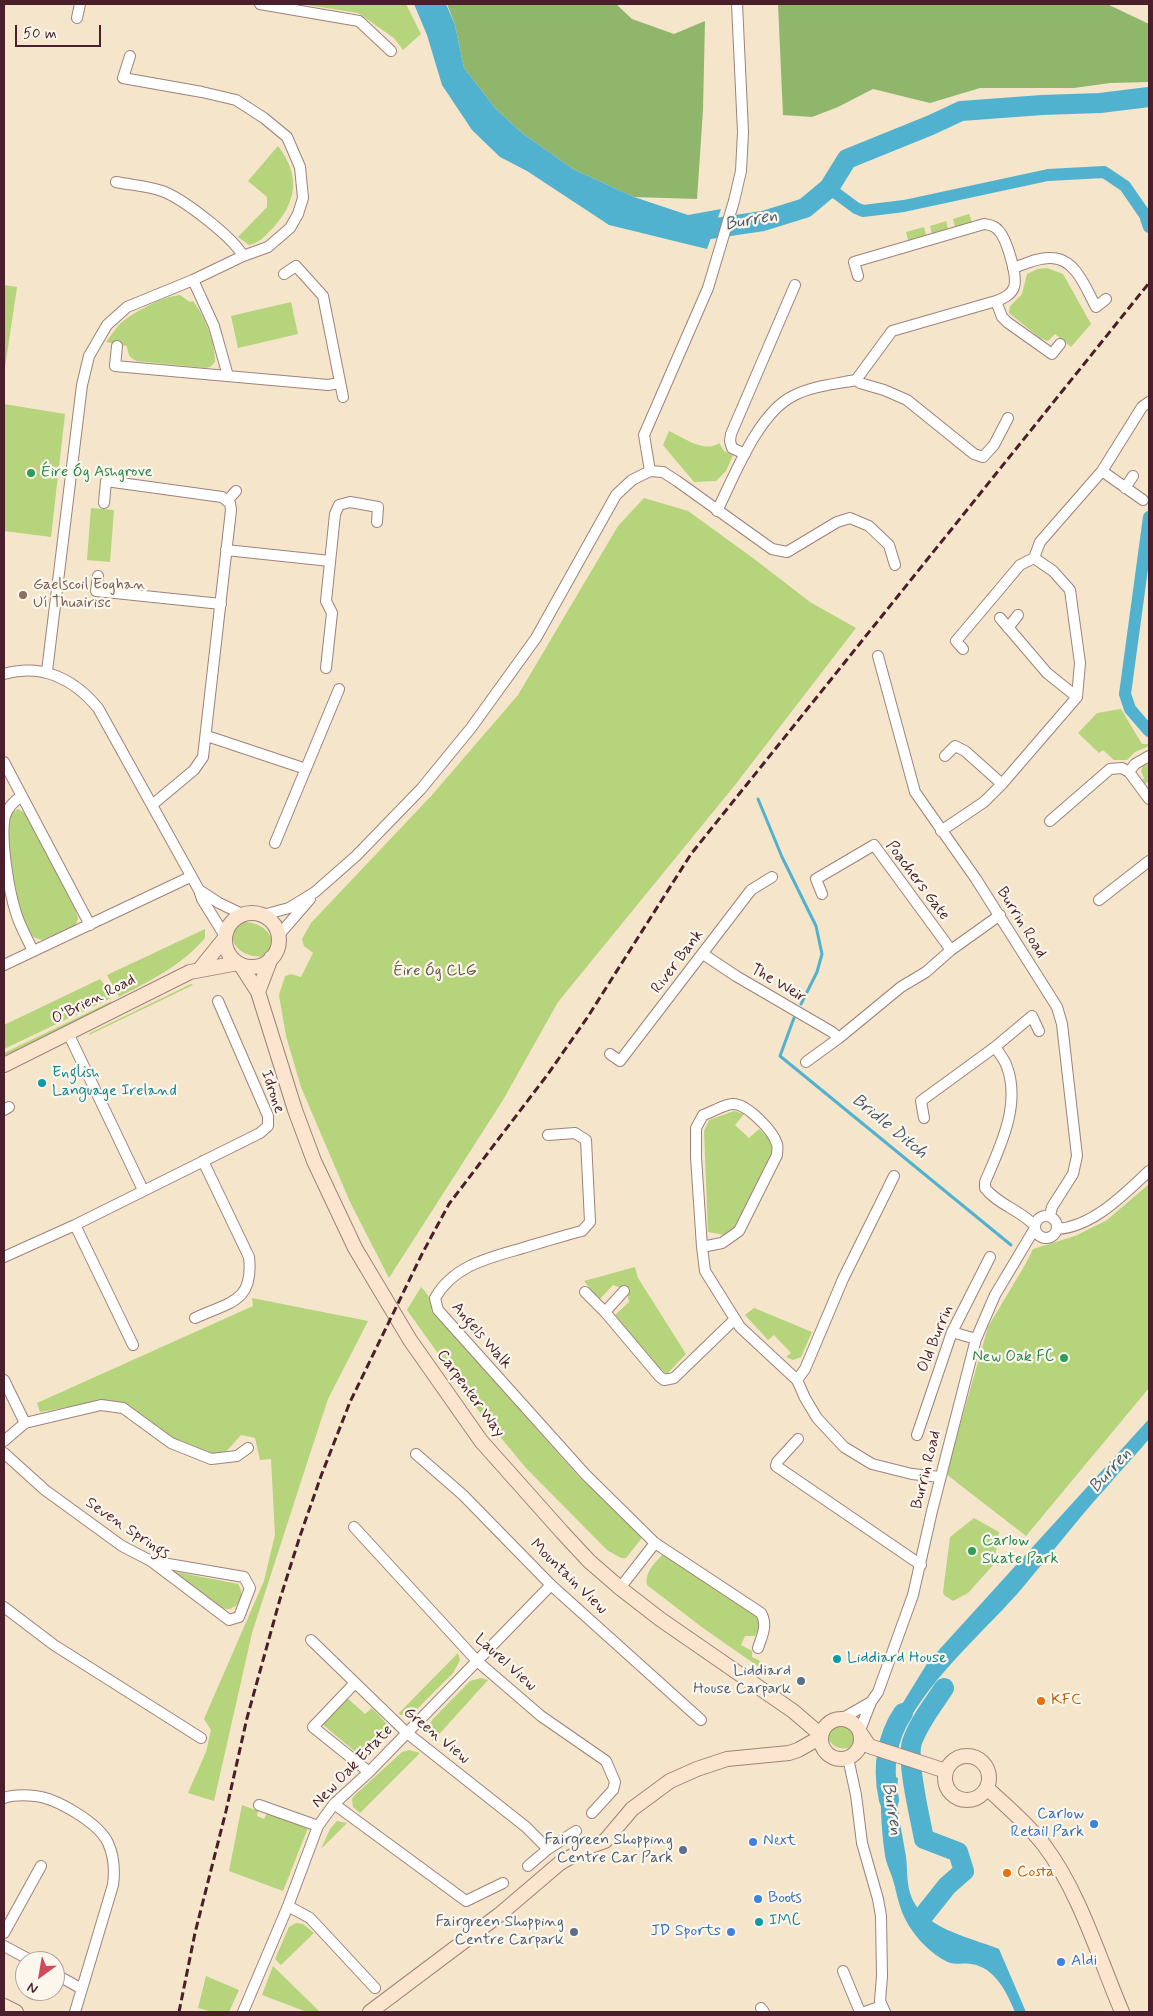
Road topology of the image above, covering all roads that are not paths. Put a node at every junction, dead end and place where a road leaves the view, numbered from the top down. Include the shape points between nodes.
1 (80, 4) edge
2 (260, 4) edge
3 (737, 4) edge
4 (297, 7) edge
5 (77, 18) dead end
6 (391, 51) dead end
7 (130, 56) dead end
8 (116, 182) dead end
9 (243, 256) junction
10 (1013, 268) junction
11 (284, 274) dead end
12 (858, 276) dead end
13 (193, 280) junction
14 (795, 285) dead end
15 (1106, 299) dead end
16 (996, 301) junction
17 (1060, 344) dead end
18 (117, 346) dead end
19 (228, 376) junction
20 (856, 380) junction
21 (340, 383) junction
22 (343, 397) dead end
23 (1149, 402) edge
24 (1008, 418) dead end
25 (745, 454) junction
26 (650, 471) junction
27 (1102, 471) junction
28 (1133, 476) dead end
29 (1125, 488) junction
30 (236, 491) dead end
31 (1143, 500) dead end
32 (227, 501) junction
33 (104, 503) dead end
34 (717, 511) junction
35 (377, 522) dead end
36 (226, 550) junction
37 (1034, 558) junction
38 (330, 561) junction
39 (894, 565) dead end
40 (98, 576) dead end
41 (221, 604) junction
42 (1018, 615) dead end
43 (1000, 618) dead end
44 (1008, 628) junction
45 (963, 649) dead end
46 (878, 656) dead end
47 (326, 668) dead end
48 (47, 672) junction
49 (4, 674) edge
50 (339, 689) dead end
51 (1077, 697) junction
52 (207, 736) junction
53 (945, 756) dead end
54 (1149, 756) edge
55 (4, 762) edge
56 (306, 769) junction
57 (1129, 772) junction
58 (1002, 784) junction
59 (22, 796) junction
60 (1149, 799) edge
61 (152, 805) junction
62 (1050, 821) dead end
63 (942, 831) junction
64 (275, 843) dead end
65 (1149, 861) edge
66 (190, 877) junction
67 (772, 877) dead end
68 (199, 890) junction
69 (315, 892) junction
70 (822, 894) dead end
71 (1099, 900) dead end
72 (242, 914) junction
73 (263, 915) junction
74 (1000, 916) junction
75 (90, 924) junction
76 (278, 936) junction
77 (225, 937) junction
78 (951, 950) junction
79 (33, 951) junction
80 (703, 954) junction
81 (271, 958) junction
82 (239, 963) junction
83 (4, 965) edge
84 (200, 969) junction
85 (258, 992) junction
86 (218, 1001) dead end
87 (1039, 1031) dead end
88 (68, 1033) junction
89 (839, 1038) junction
90 (995, 1047) junction
91 (610, 1054) dead end
92 (806, 1062) dead end
93 (4, 1065) edge
94 (924, 1118) dead end
95 (548, 1135) dead end
96 (203, 1161) junction
97 (1149, 1171) edge
98 (894, 1176) dead end
99 (143, 1190) junction
100 (1050, 1216) junction
101 (1034, 1223) junction
102 (75, 1225) junction
103 (1057, 1229) junction
104 (1042, 1238) junction
105 (702, 1247) junction
106 (1022, 1249) junction
107 (4, 1257) edge
108 (990, 1257) dead end
109 (624, 1291) dead end
110 (585, 1292) dead end
111 (605, 1312) junction
112 (195, 1318) dead end
113 (735, 1319) junction
114 (952, 1332) junction
115 (976, 1339) junction
116 (133, 1345) dead end
117 (4, 1380) edge
118 (797, 1380) junction
119 (25, 1422) junction
120 (917, 1434) dead end
121 (798, 1439) dead end
122 (4, 1441) edge
123 (248, 1448) dead end
124 (4, 1453) edge
125 (416, 1454) dead end
126 (940, 1477) junction
127 (354, 1527) dead end
128 (655, 1543) junction
129 (151, 1561) junction
130 (921, 1565) junction
131 (551, 1585) junction
132 (620, 1588) junction
133 (4, 1608) edge
134 (310, 1640) dead end
135 (758, 1648) dead end
136 (477, 1661) junction
137 (354, 1684) junction
138 (870, 1702) junction
139 (843, 1718) junction
140 (701, 1720) dead end
141 (824, 1731) junction
142 (406, 1733) junction
143 (201, 1738) dead end
144 (859, 1744) junction
145 (798, 1750) junction
146 (829, 1755) junction
147 (942, 1770) junction
148 (369, 1772) junction
149 (987, 1788) junction
150 (4, 1798) edge
151 (334, 1804) junction
152 (259, 1805) dead end
153 (592, 1813) dead end
154 (318, 1826) junction
155 (576, 1832) dead end
156 (548, 1849) junction
157 (41, 1866) dead end
158 (528, 1866) dead end
159 (504, 1883) dead end
160 (288, 1906) junction
161 (4, 1933) edge
162 (842, 1971) dead end
163 (65, 1980) edge
164 (375, 1988) dead end
165 (82, 1989) junction
166 (4, 2006) edge
167 (883, 2009) edge
168 (16, 2012) edge
169 (74, 2012) edge
170 (243, 2012) edge
171 (370, 2012) edge
172 (860, 2012) edge
173 (865, 2012) edge
174 (1122, 2012) edge

1 - 5 street
2 - 4 street
3 - 26 street via 744,132 741,171 708,288 644,435
4 - 6 street via 359,21
7 - 9 street via 123,78 236,100 287,137 300,167 304,198 290,228 268,247
8 - 9 street via 169,195 213,226
9 - 13 street
10 - 12 street via 1001,233 997,228 984,224 854,262
10 - 15 street via 1050,257 1058,259 1076,271 1096,308
10 - 16 street via 1014,288
11 - 21 street via 296,266 322,296
13 - 19 street via 214,326
13 - 48 street via 127,308 107,325 90,356 82,385
14 - 25 street via 731,434 732,448
16 - 17 street via 1007,322 1052,354
16 - 20 street via 892,331
18 - 19 street via 116,366
19 - 21 street
20 - 24 street via 907,400 974,454 983,457 994,445
20 - 25 street via 793,396 773,410
21 - 22 street
23 - 27 street via 1142,407
25 - 34 street
26 - 34 street via 663,472
26 - 69 street via 632,480 616,495 536,638 471,728 402,810
27 - 29 street
27 - 37 street via 1040,542
28 - 29 street
29 - 31 street
30 - 32 street
32 - 33 street via 222,497 106,481
32 - 36 street via 231,510
34 - 39 street via 772,549 787,552 836,522 850,518 869,526 889,545
35 - 38 street via 378,507 350,502 339,505 335,514
36 - 38 street
36 - 41 street
37 - 45 street via 1020,566 956,641
37 - 51 street via 1053,571 1070,590 1080,663
38 - 47 street via 326,601 332,613
40 - 41 street via 96,590
41 - 52 street
42 - 44 street
43 - 44 street
44 - 51 street via 1047,673
46 - 63 street, Burrin Road via 915,792
48 - 49 street via 30,670
48 - 61 street via 73,684 98,708
50 - 56 street
51 - 58 street
52 - 56 street
52 - 61 street via 203,756 194,770
53 - 58 street via 955,746
54 - 57 street
55 - 59 street
56 - 64 street
57 - 60 street
57 - 62 street via 1110,768
58 - 63 street via 984,802
59 - 75 street
59 - 79 street via 5,817 4,842 13,901
61 - 66 street
63 - 74 street, Burrin Road
65 - 71 street
66 - 68 street
66 - 75 street
67 - 80 street, River Bank via 751,890
68 - 72 street
68 - 77 street
69 - 73 street via 289,908
69 - 76 street
70 - 78 street, Poachers Gate via 816,879 874,845
72 - 73 street
72 - 77 street via 230,923
73 - 76 street via 274,924
74 - 78 street
74 - 100 street, Burrin Road via 1057,1007 1062,1024 1077,1156 1073,1174 1052,1207
75 - 79 street
76 - 81 street
77 - 82 street via 228,952
77 - 84 street, O'Brien Road
78 - 89 street
79 - 83 street
80 - 89 street, The Weir
80 - 91 street, River Bank via 620,1062
81 - 82 street via 253,967
81 - 85 street
82 - 84 street, O'Brien Road
82 - 85 street, Carpenter Way
84 - 88 street, O'Brien Road
85 - 132 street, Carpenter Way via 314,1161 355,1248 384,1299 481,1441 568,1540
86 - 96 street, Idrone via 268,1116 268,1126
87 - 90 street via 1032,1016
88 - 93 street, O'Brien Road
88 - 99 street
89 - 92 street
90 - 94 street via 921,1101
90 - 101 street via 1007,1066 1011,1088 1010,1113 985,1188
95 - 128 street, Angels Walk via 575,1133 586,1140 590,1222 582,1231 478,1261 458,1272 442,1286 435,1298 438,1310 584,1474
96 - 99 street, Idrone
96 - 112 street via 249,1258 251,1274 238,1299
97 - 103 street via 1098,1214
98 - 118 street via 843,1278 805,1369
99 - 102 street, Idrone
100 - 101 street
100 - 103 street
101 - 104 street
101 - 106 street, Burrin Road
102 - 107 street, Idrone
102 - 116 street
103 - 104 street via 1051,1237
104 - 106 street
105 - 105 street via 696,1128 703,1115 732,1104 745,1108 762,1122 774,1137 777,1155 738,1231 722,1243
105 - 113 street via 705,1271
106 - 115 street, Burrin Road via 995,1295
108 - 114 street, Old Burrin
109 - 111 street
110 - 111 street
111 - 113 street via 664,1380 674,1378
113 - 118 street
114 - 115 street
114 - 120 street, Old Burrin
115 - 126 street, Burrin Road
117 - 119 street
118 - 126 street via 817,1418 844,1447 872,1464
119 - 122 street
119 - 123 street via 101,1405 123,1408 171,1443 211,1459 237,1456
121 - 130 street via 776,1466
124 - 129 street, Seven Springs via 45,1490 122,1546
125 - 131 street, Mountain View via 464,1495
126 - 130 street, Burrin Road
127 - 136 street, Laurel View
128 - 132 street
128 - 135 street, Angels Walk via 761,1613 765,1627
129 - 129 street, Seven Springs via 244,1577 250,1588 239,1617 229,1620
130 - 138 street, Burrin Road via 903,1625 878,1692
131 - 136 street, New Oak Estate
131 - 140 street, Mountain View
132 - 141 street, Carpenter Way
133 - 143 street via 54,1645
134 - 137 street, Green View
136 - 142 street, New Oak Estate
136 - 153 street, Laurel View via 541,1716 606,1761 613,1773 613,1790
137 - 142 street, Green View
137 - 148 street via 313,1727
138 - 139 street, Burrin Road
138 - 144 street, Burrin Road
139 - 141 street
139 - 144 street via 854,1723
141 - 145 street
141 - 146 street via 822,1744
142 - 148 street, New Oak Estate
142 - 156 street, Green View via 526,1827
144 - 146 street via 835,1758
144 - 147 street
144 - 167 street via 856,1795 862,1843 881,1916 882,1976 879,1990
145 - 146 street
145 - 171 street via 727,1759 670,1780 632,1809 605,1841 560,1863 499,1915
147 - 149 street via 950,1792 962,1799 976,1798
147 - 149 street via 954,1760 974,1757 987,1769
148 - 151 street, New Oak Estate
149 - 174 street via 1038,1838 1059,1867 1082,1912
150 - 165 street via 37,1796 84,1818 108,1841 113,1856 113,1885
151 - 154 street, New Oak Estate
151 - 159 street via 466,1901
152 - 154 street
154 - 160 street, New Oak Estate
155 - 156 street
156 - 158 street
157 - 161 street
160 - 164 street via 310,1918
160 - 170 street, New Oak Estate
162 - 172 street
163 - 165 street
165 - 169 street
166 - 168 street
167 - 173 street

